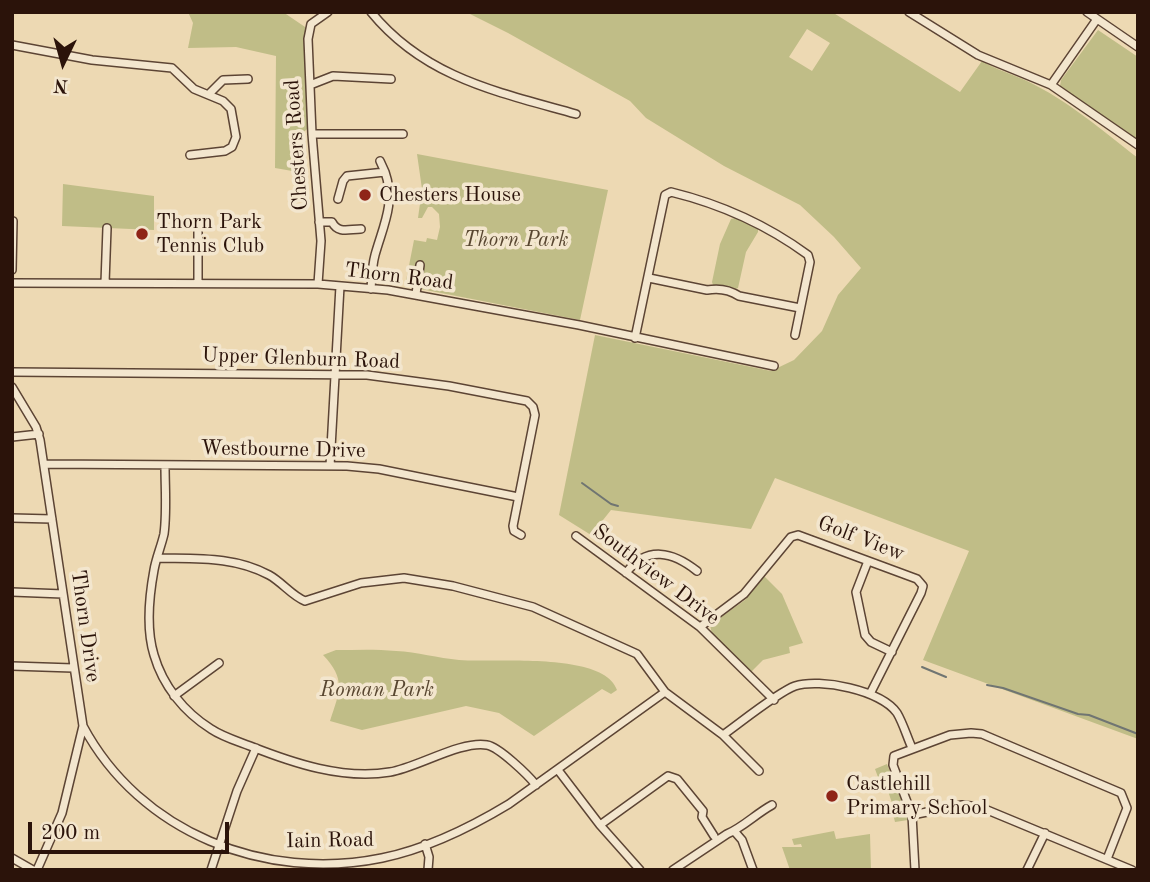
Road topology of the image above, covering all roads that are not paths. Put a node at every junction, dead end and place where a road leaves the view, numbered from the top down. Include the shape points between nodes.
1 (328, 12) edge
2 (370, 12) edge
3 (909, 12) edge
4 (1087, 12) edge
5 (1097, 19) junction
6 (12, 45) edge
7 (1138, 47) edge
8 (248, 79) dead end
9 (391, 79) dead end
10 (310, 85) junction
11 (1051, 85) junction
12 (209, 94) junction
13 (576, 114) dead end
14 (312, 134) junction
15 (403, 135) dead end
16 (1138, 145) edge
17 (190, 155) dead end
18 (380, 161) dead end
19 (385, 172) junction
20 (338, 199) dead end
21 (13, 221) edge
22 (319, 222) junction
23 (107, 228) dead end
24 (361, 229) dead end
25 (198, 232) dead end
26 (420, 265) dead end
27 (12, 270) edge
28 (649, 278) junction
29 (12, 283) edge
30 (105, 283) junction
31 (198, 283) junction
32 (318, 285) junction
33 (340, 286) junction
34 (371, 289) junction
35 (416, 294) junction
36 (800, 308) junction
37 (795, 335) dead end
38 (635, 338) junction
39 (753, 351) dead end
40 (751, 362) junction
41 (774, 366) dead end
42 (12, 372) edge
43 (334, 374) junction
44 (12, 387) edge
45 (39, 434) junction
46 (12, 437) edge
47 (44, 464) junction
48 (165, 465) junction
49 (330, 466) junction
50 (518, 497) junction
51 (12, 518) edge
52 (52, 519) junction
53 (521, 535) dead end
54 (576, 536) dead end
55 (157, 558) junction
56 (868, 561) junction
57 (697, 571) dead end
58 (626, 572) junction
59 (12, 593) edge
60 (63, 594) junction
61 (700, 627) junction
62 (892, 652) junction
63 (219, 663) dead end
64 (12, 666) edge
65 (73, 668) junction
66 (665, 692) junction
67 (870, 694) junction
68 (174, 696) junction
69 (774, 700) junction
70 (83, 726) junction
71 (723, 735) junction
72 (256, 748) junction
73 (912, 748) junction
74 (558, 770) junction
75 (759, 771) dead end
76 (536, 785) junction
77 (772, 805) dead end
78 (912, 815) junction
79 (600, 825) junction
80 (735, 832) junction
81 (1045, 833) junction
82 (714, 836) dead end
83 (425, 844) junction
84 (218, 846) junction
85 (12, 858) edge
86 (1107, 859) junction
87 (35, 870) edge
88 (211, 870) edge
89 (428, 870) edge
90 (640, 870) edge
91 (673, 870) edge
92 (753, 870) edge
93 (915, 870) edge
94 (1027, 870) edge
95 (1132, 870) edge

1 - 10 street, Chesters Road via 314,21 309,31
2 - 13 street via 402,46 435,67 482,87
3 - 11 street via 978,55
4 - 5 street
5 - 7 street
5 - 11 street
6 - 12 street via 85,59 164,66 179,72 194,89
8 - 12 street via 223,80
9 - 10 street via 366,83 360,76 333,76
10 - 14 street, Chesters Road
11 - 16 street
12 - 17 street via 231,108 236,141 225,150
14 - 15 street
14 - 22 street, Chesters Road
18 - 19 street
19 - 20 street via 347,176
19 - 34 street via 390,203 374,258
21 - 27 street
22 - 24 street via 333,220 341,230
22 - 32 street, Chesters Road
23 - 30 street
25 - 31 street
26 - 35 street
28 - 36 street
28 - 36 street via 666,195 671,192 764,226 808,255
28 - 38 street
29 - 30 street, Thorn Road
30 - 31 street, Thorn Road
31 - 32 street, Thorn Road
32 - 33 street, Thorn Road
33 - 34 street, Thorn Road
33 - 43 street
34 - 35 street, Thorn Road
35 - 38 street, Thorn Road
36 - 37 street
38 - 40 street, Thorn Road
39 - 40 street
40 - 41 street, Thorn Road
42 - 43 street, Upper Glenburn Road
43 - 49 street
43 - 50 street, Upper Glenburn Road via 395,377 527,401 535,415
44 - 45 street, Thorn Drive
45 - 46 street
45 - 47 street, Thorn Drive
47 - 48 street, Westbourne Drive
47 - 52 street, Thorn Drive
48 - 49 street, Westbourne Drive
48 - 55 street via 164,525
49 - 50 street, Westbourne Drive via 379,470
50 - 53 street, Upper Glenburn Road via 513,529
51 - 52 street
52 - 60 street, Thorn Drive
54 - 58 street, Southview Drive
55 - 66 street via 242,564 271,576 304,601 361,583 404,578 502,597 556,616 637,654
55 - 68 street via 149,630 156,663
56 - 61 street, Golf View via 799,535 790,537 744,594
56 - 62 street via 856,592 865,635
56 - 62 street, Golf View via 917,579 923,586
57 - 58 street via 681,558 660,554 643,557
58 - 61 street, Southview Drive
59 - 60 street
60 - 65 street, Thorn Drive
61 - 69 street, Southview Drive
62 - 67 street, Golf View
63 - 68 street
64 - 65 street
65 - 70 street, Thorn Drive
66 - 71 street
66 - 74 street, Iain Road
67 - 69 street via 813,682 792,687
67 - 73 street via 897,713
68 - 72 street via 212,730
69 - 71 street
70 - 84 street, Iain Road via 102,759 140,799 167,820
70 - 87 street, Thorn Drive via 54,835
71 - 75 street
72 - 76 street via 294,761 370,775 487,745
72 - 84 street
73 - 78 street via 894,756 893,765
73 - 86 street via 950,735 982,734 1116,789 1125,797 1127,808
74 - 76 street, Iain Road
74 - 79 street
76 - 83 street, Iain Road via 483,819
77 - 80 street
78 - 81 street via 972,805
78 - 93 street
79 - 82 street via 668,776 677,779 703,811
79 - 90 street
80 - 91 street
80 - 92 street
81 - 86 street
81 - 94 street
83 - 84 street, Iain Road via 386,857 332,863 267,859
83 - 89 street
84 - 88 street
85 - 87 street
86 - 95 street

